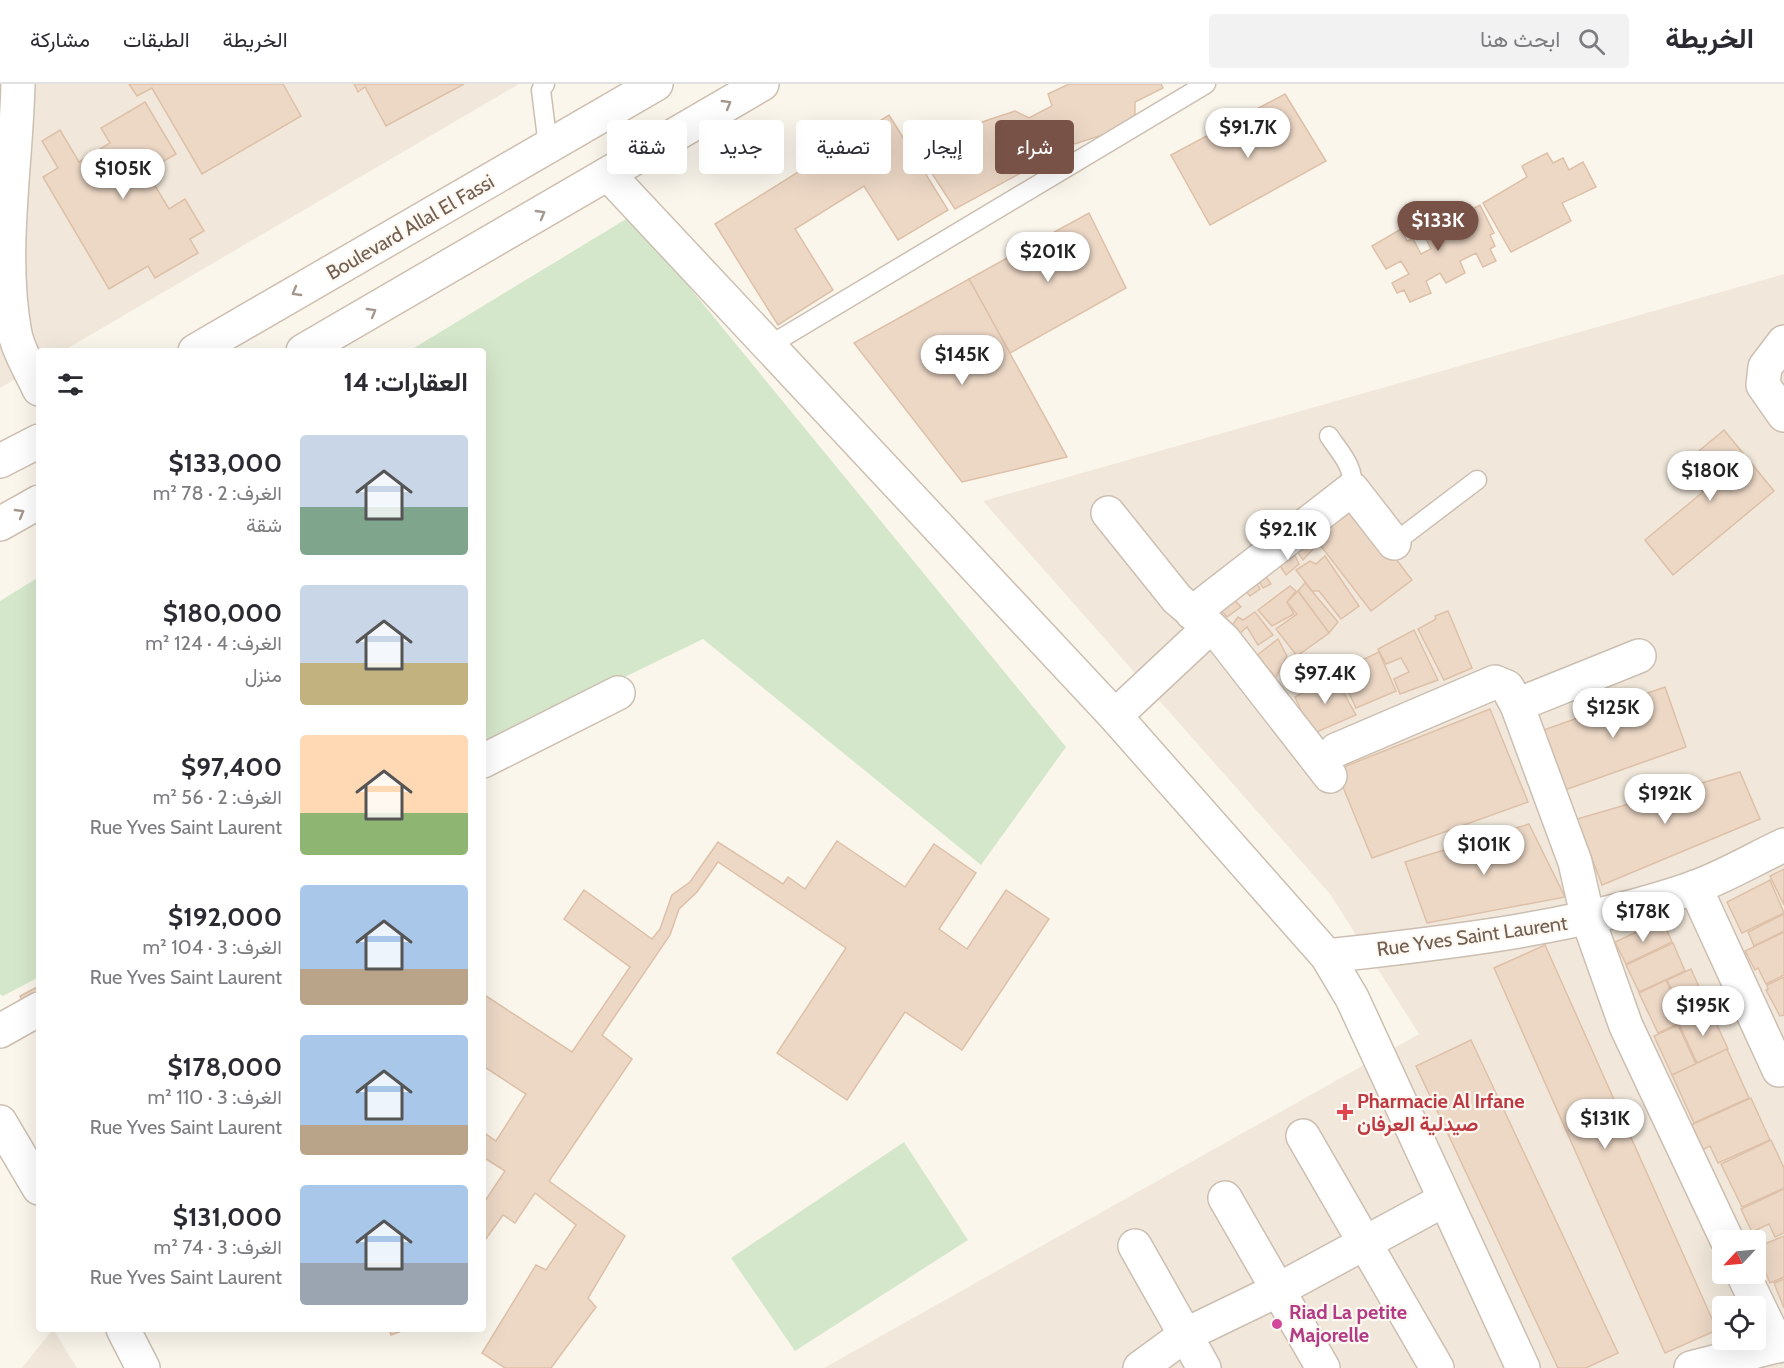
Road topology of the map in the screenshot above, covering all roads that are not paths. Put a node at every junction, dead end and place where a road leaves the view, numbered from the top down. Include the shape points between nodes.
1 (18, 84) edge
2 (545, 84) edge
3 (656, 84) edge
4 (762, 84) edge
5 (1206, 84) edge
6 (687, 128) edge
7 (548, 146) junction
8 (608, 174) joint
9 (1784, 342) edge
10 (770, 345) junction
11 (200, 348) edge
12 (308, 348) edge
13 (36, 382) edge
14 (1784, 415) edge
15 (1329, 436) dead end
16 (36, 443) edge
17 (0, 461) edge
18 (1477, 480) dead end
19 (1352, 489) junction
20 (36, 504) edge
21 (1108, 513) dead end
22 (0, 524) edge
23 (1394, 543) joint
24 (1201, 620) junction
25 (1639, 656) dead end
26 (618, 693) dead end
27 (1517, 705) junction
28 (1115, 716) junction
29 (486, 759) edge
30 (1784, 845) edge
31 (1695, 887) junction
32 (1588, 919) junction
33 (1327, 956) junction
34 (36, 1011) edge
35 (0, 1031) edge
36 (1779, 1070) dead end
37 (0, 1122) edge
38 (1303, 1137) dead end
39 (36, 1183) edge
40 (1225, 1198) dead end
41 (1444, 1200) junction
42 (1722, 1230) edge
43 (1365, 1241) junction
44 (1136, 1246) dead end
45 (1748, 1284) edge
46 (1278, 1290) junction
47 (125, 1332) edge
48 (1185, 1335) junction
49 (1781, 1345) edge
50 (143, 1368) edge
51 (1140, 1368) edge
52 (1204, 1368) edge
53 (1323, 1368) edge
54 (1437, 1368) edge
55 (1523, 1368) edge
56 (1691, 1368) edge

1 - 13 street via 6,253 8,292 15,336
2 - 7 lane via 541,90
3 - 7 street, Boulevard Allal El Fassi
6 -> 4 street
5 - 10 lane
7 -> 11 street, Boulevard Allal El Fassi
8 - 10 street
12 -> 8 street
9 - 14 street via 1765,367 1763,385
10 - 28 street
15 - 19 lane via 1354,476
16 - 17 street
18 - 23 lane
19 - 23 street
19 - 24 street
22 -> 20 street
21 - 24 street via 1160,580
24 - 27 street via 1224,640 1333,763 1495,682 1507,687
24 - 28 street
25 - 27 street
26 - 29 street
27 - 32 street via 1575,862
28 - 33 street
30 - 31 street, Rue Yves Saint Laurent
31 - 32 street, Rue Yves Saint Laurent
31 - 36 street
32 - 33 street, Rue Yves Saint Laurent via 1478,939
32 - 42 street via 1626,1026
33 - 41 street via 1352,998
34 - 35 street
37 - 39 street
38 - 43 street
40 - 46 street
41 - 43 street
41 - 55 street
43 - 46 street
43 - 54 street
44 - 48 street
45 - 49 street
46 - 48 street
46 - 53 street
47 - 50 street
48 - 51 street
48 - 52 street
49 - 56 street

